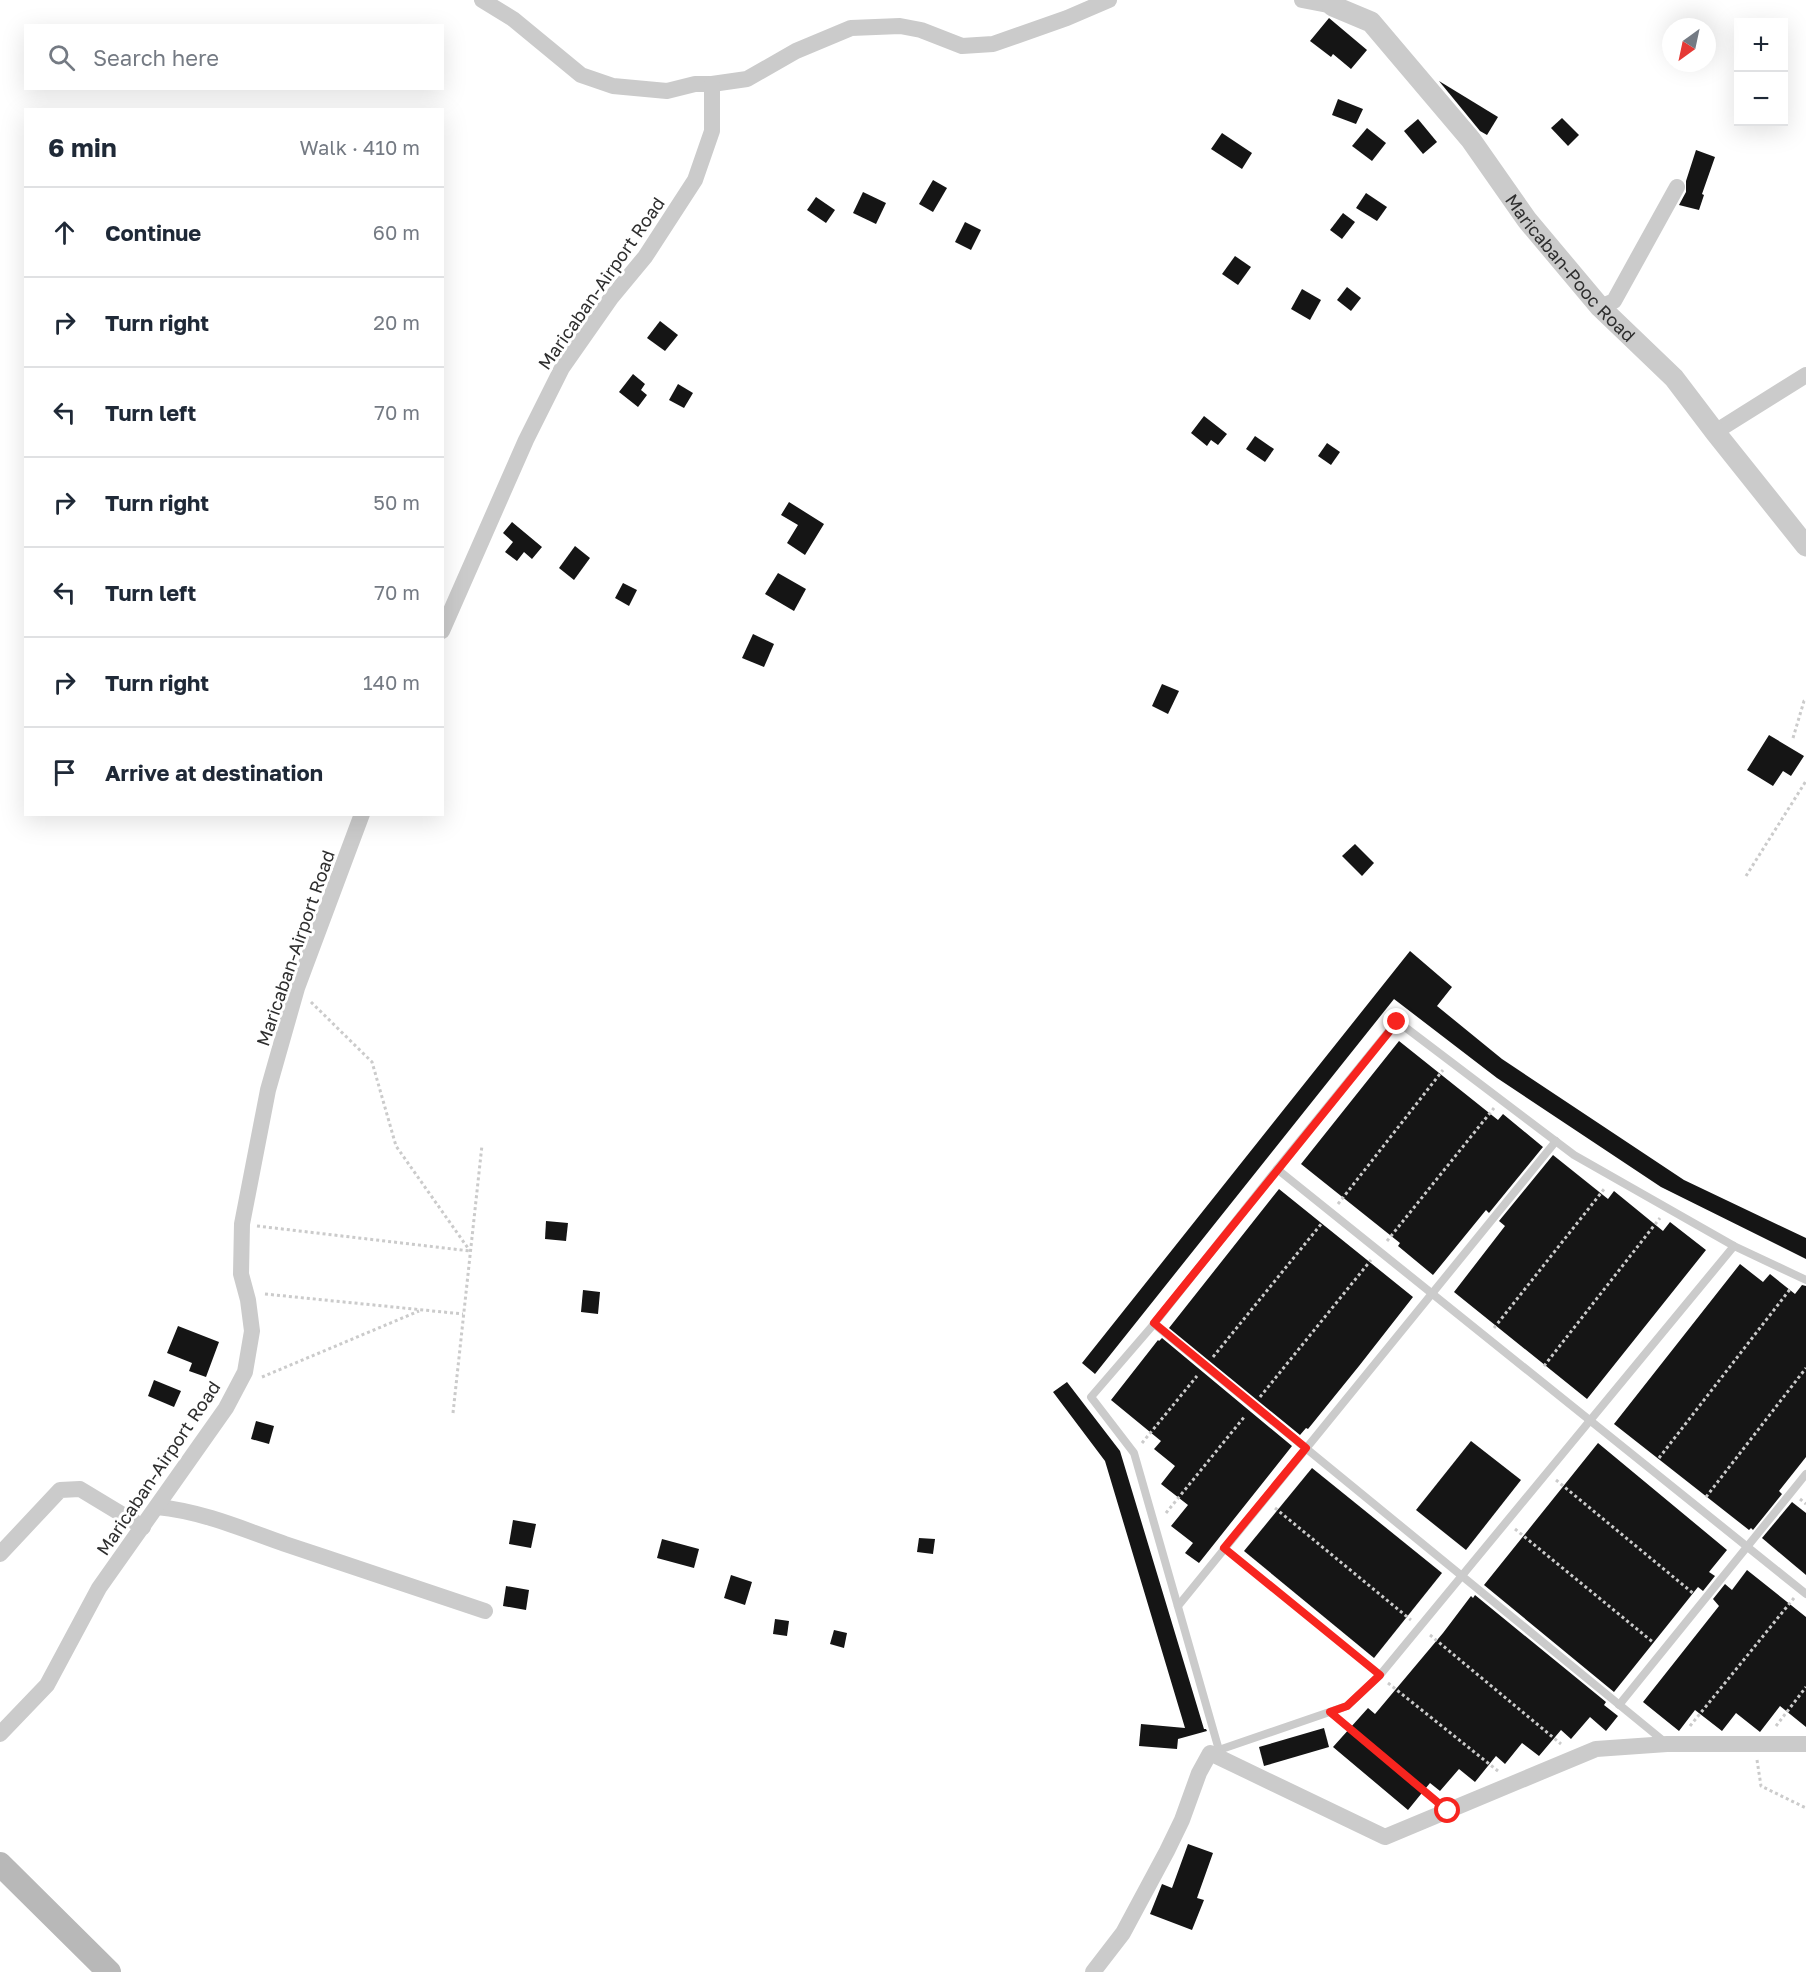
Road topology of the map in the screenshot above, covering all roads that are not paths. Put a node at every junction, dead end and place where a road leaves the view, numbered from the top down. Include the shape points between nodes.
1 (482, 0) edge
2 (1109, 0) edge
3 (1302, 0) edge
4 (1333, 3) edge
5 (712, 84) junction
6 (1677, 187) dead end
7 (1600, 307) junction
8 (1806, 375) edge
9 (1714, 432) junction
10 (1806, 546) edge
11 (444, 626) edge
12 (361, 816) edge
13 (1556, 1141) junction
14 (1277, 1169) junction
15 (1734, 1246) junction
16 (1803, 1278) edge
17 (1432, 1294) junction
18 (1154, 1323) junction
19 (1590, 1421) junction
20 (1306, 1448) junction
21 (1806, 1474) edge
22 (157, 1507) junction
23 (143, 1527) junction
24 (1747, 1547) junction
25 (0, 1554) edge
26 (1462, 1576) junction
27 (1803, 1592) edge
28 (1178, 1606) junction
29 (485, 1611) dead end
30 (1619, 1705) junction
31 (0, 1734) edge
32 (1671, 1744) junction
33 (1806, 1744) edge
34 (1214, 1752) junction
35 (0, 1864) edge
36 (109, 1972) edge
37 (1093, 1972) edge

1 - 5 street via 513,19 581,75 613,86 667,91
2 - 5 street via 993,44 963,46 900,26 851,28 796,51 747,80
3 - 4 street
4 - 7 street, Maricaban-Pooc Road via 1371,22 1471,140 1527,220
5 - 11 street, Maricaban-Airport Road via 712,131 695,180 645,257 562,368
6 - 7 street via 1614,301
7 - 9 street, Maricaban-Pooc Road via 1674,378
8 - 9 street
9 - 10 street, Maricaban-Pooc Road
12 - 22 street, Maricaban-Airport Road via 297,988 268,1090 243,1224 241,1274 252,1331 245,1372 226,1408
13 - 14 lane via 1397,1022
13 - 15 lane
13 - 17 lane
14 - 17 lane
14 - 18 lane
15 - 16 lane
15 - 19 lane
17 - 19 lane
17 - 20 lane
18 - 20 lane
18 - 28 lane via 1091,1397 1134,1453
19 - 24 lane
19 - 26 lane
20 - 26 lane
20 - 28 lane
21 - 24 lane
22 - 23 street, Maricaban-Airport Road
22 - 29 street via 239,1526
23 - 25 street via 80,1489 60,1490
23 - 31 street, Maricaban-Airport Road via 99,1588 47,1685
24 - 27 lane
24 - 30 lane
26 - 30 lane
26 - 34 lane via 1380,1675 1347,1706
28 - 34 lane
30 - 32 lane
32 - 33 street
32 - 34 street via 1596,1749 1384,1837
34 - 37 street via 1199,1773 1182,1820 1123,1933
35 - 36 main road

